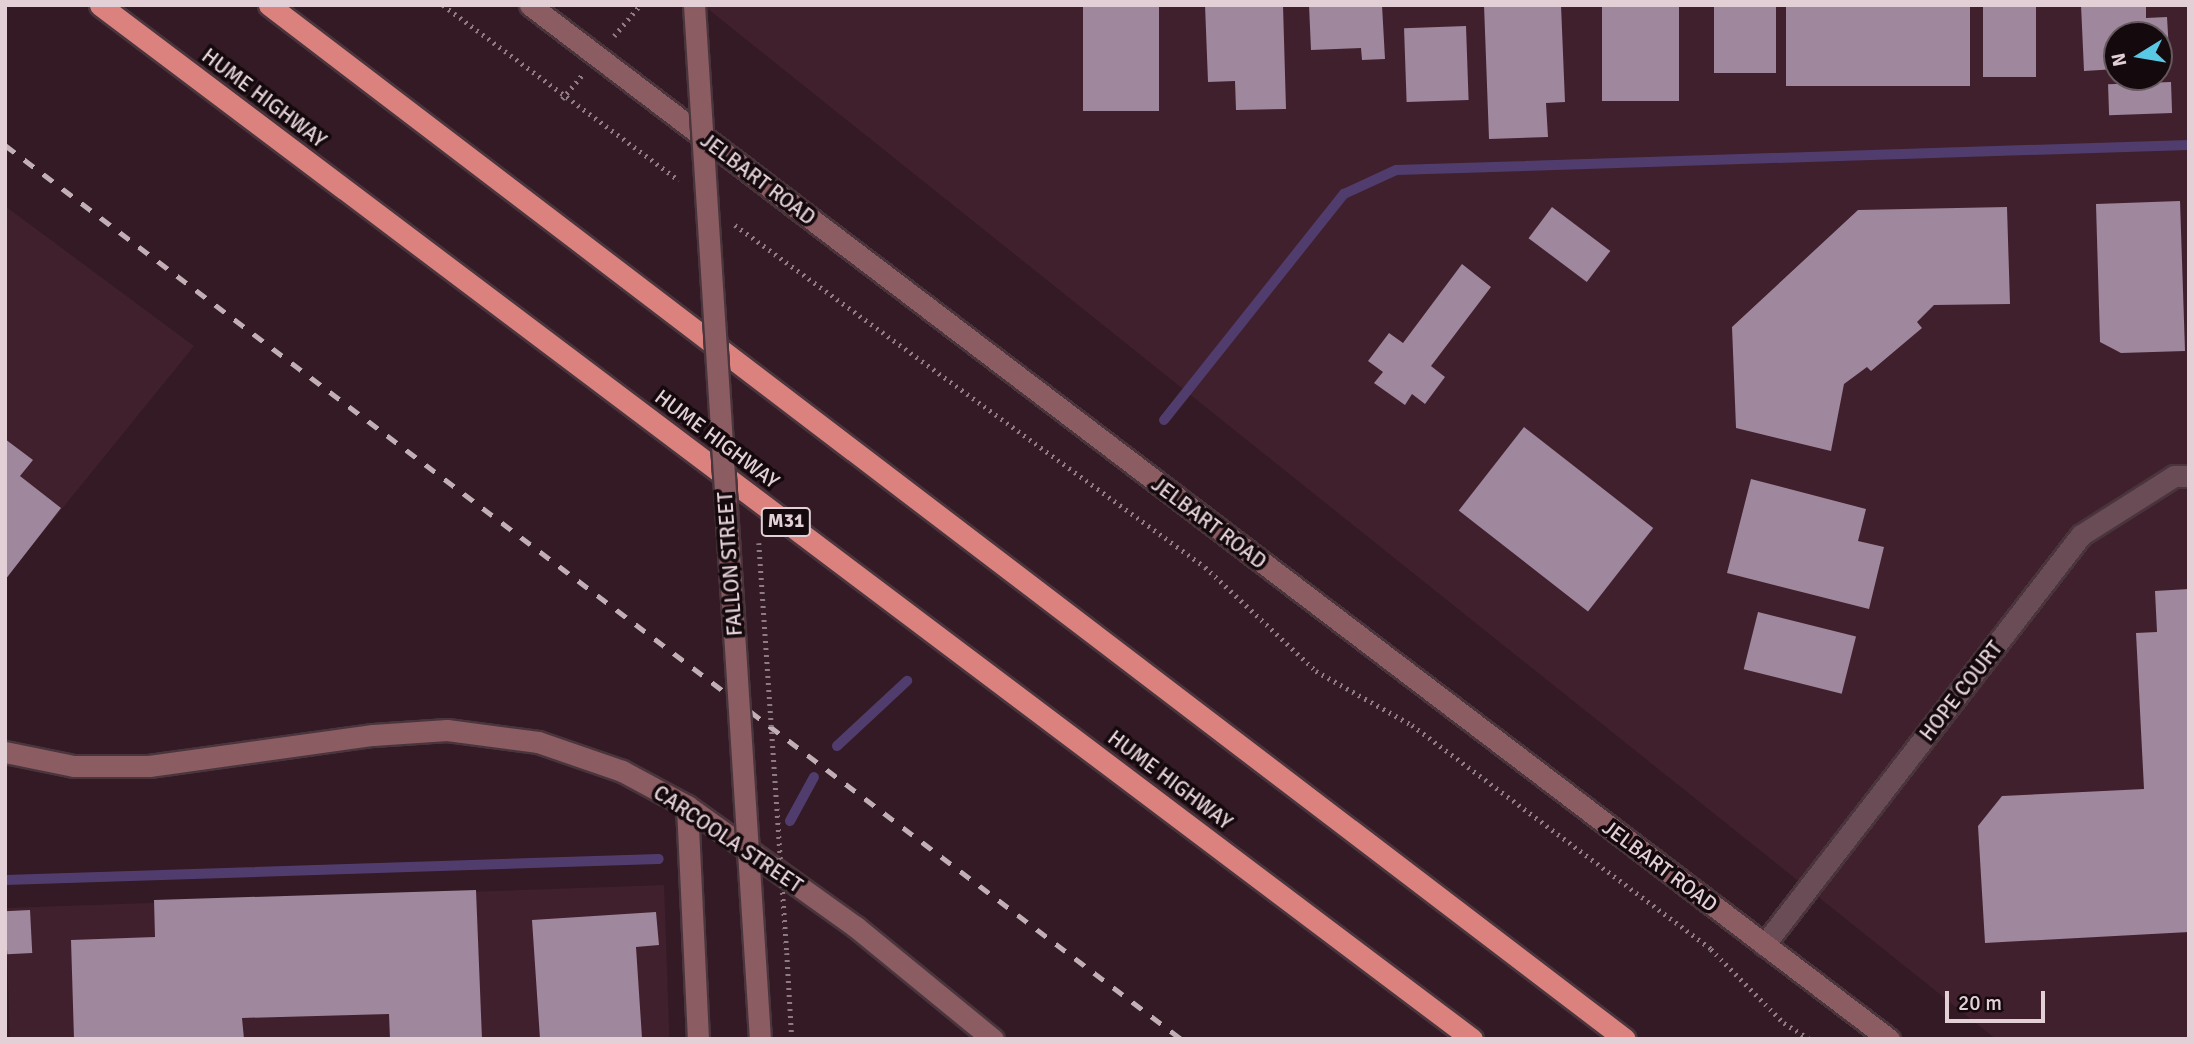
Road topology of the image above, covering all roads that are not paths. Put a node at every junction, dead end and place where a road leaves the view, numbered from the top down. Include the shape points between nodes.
1 (100, 5) edge
2 (270, 5) edge
3 (530, 5) edge
4 (694, 5) edge
5 (2189, 476) edge
6 (5, 752) edge
7 (687, 806) junction
8 (1764, 945) junction
9 (698, 1039) edge
10 (760, 1039) edge
11 (993, 1039) edge
12 (1472, 1039) edge
13 (1625, 1039) edge
14 (1889, 1039) edge

1 - 12 highway, HUME HIGHWAY / M31
2 - 13 highway
3 - 8 street, JELBART ROAD
4 - 10 street, FALLON STREET, bridge
5 - 8 street, HOPE COURT via 2174,476 2081,535
6 - 7 street, CARCOOLA STREET via 74,766 149,766 447,730 538,742 622,771
7 - 9 street
7 - 11 street, CARCOOLA STREET via 856,926
8 - 14 street, JELBART ROAD

